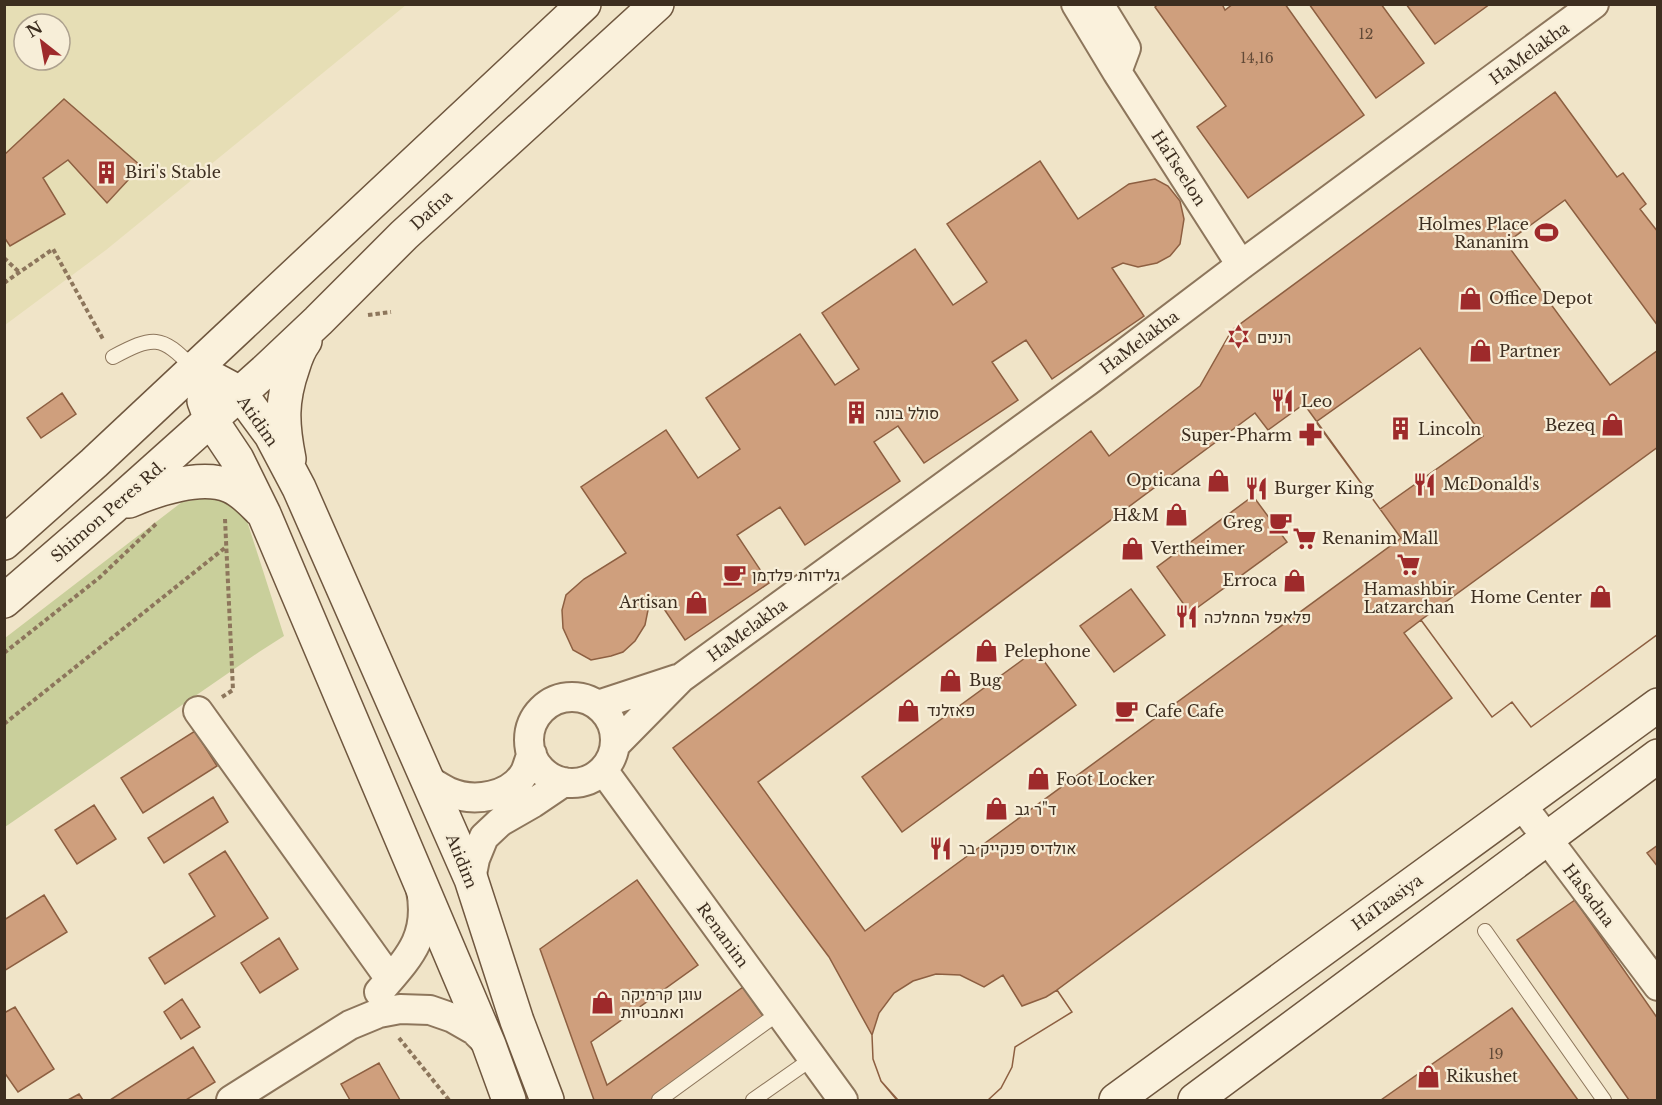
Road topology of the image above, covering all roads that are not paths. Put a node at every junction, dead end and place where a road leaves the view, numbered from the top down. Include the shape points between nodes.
1 (584, 4) edge
2 (657, 4) edge
3 (1076, 4) edge
4 (1099, 4) edge
5 (1594, 4) edge
6 (1117, 72) junction
7 (1241, 264) junction
8 (318, 321) junction
9 (113, 357) road end
10 (193, 368) junction
11 (240, 393) junction
12 (211, 420) junction
13 (293, 478) junction
14 (113, 507) junction
15 (264, 514) junction
16 (4, 543) edge
17 (4, 601) edge
18 (681, 678) junction
19 (598, 705) junction
20 (1658, 705) edge
21 (198, 711) road end
22 (615, 745) junction
23 (532, 754) junction
24 (1658, 756) edge
25 (603, 770) junction
26 (428, 780) junction
27 (564, 782) junction
28 (1521, 804) junction
29 (1546, 837) junction
30 (418, 879) junction
31 (471, 879) junction
32 (1485, 931) dead end
33 (390, 979) junction
34 (1658, 986) edge
35 (780, 1012) junction
36 (350, 1025) junction
37 (489, 1045) junction
38 (813, 1058) junction
39 (231, 1101) edge
40 (509, 1101) edge
41 (547, 1101) edge
42 (659, 1101) edge
43 (753, 1101) edge
44 (843, 1101) edge
45 (1116, 1101) edge
46 (1195, 1101) edge
47 (1604, 1101) edge

1 - 10 street
2 - 8 street, Dafna via 404,235
3 - 6 street, HaTseelon
4 - 6 street via 1126,48
5 - 7 street, HaMelakha
6 - 7 street, HaTseelon
7 - 18 street, HaMelakha via 1088,381
8 - 11 street, Dafna
8 - 13 street via 299,349 284,400
9 - 10 lane via 152,340 170,346
10 - 11 street, Atidim
10 - 12 street
10 - 16 street
11 - 12 street, Dafna
11 - 13 street, Atidim via 271,435
12 - 14 street, Shimon Peres Rd.
12 - 15 street via 237,459
13 - 26 street, Atidim
14 - 15 street via 190,482 211,481 244,494
14 - 17 street, Shimon Peres Rd.
15 - 30 street
18 - 19 street, HaMelakha
18 - 22 street, HaMelakha
19 - 22 street via 615,730
19 - 23 street via 579,697 558,699 548,705 530,731
20 - 28 street, HaTaasiya
21 - 33 street
22 - 25 street
23 - 26 street via 525,773 510,787 488,797 468,798 449,793
23 - 27 street via 544,772
24 - 29 street
25 - 27 street via 578,783
25 - 35 street, Renanim
26 - 31 street, Atidim
27 - 31 street via 500,822 484,837
28 - 29 street, HaSadna
28 - 45 street, HaTaasiya
29 - 34 street, HaSadna
29 - 46 street
30 - 33 street via 423,903 419,938
30 - 37 street
31 - 41 street, Atidim
32 - 47 lane
33 - 36 street
35 - 38 street, Renanim
35 - 42 lane
36 - 37 street via 400,1009 430,1010 474,1030
36 - 39 street
37 - 40 street
38 - 43 lane
38 - 44 street, Renanim

